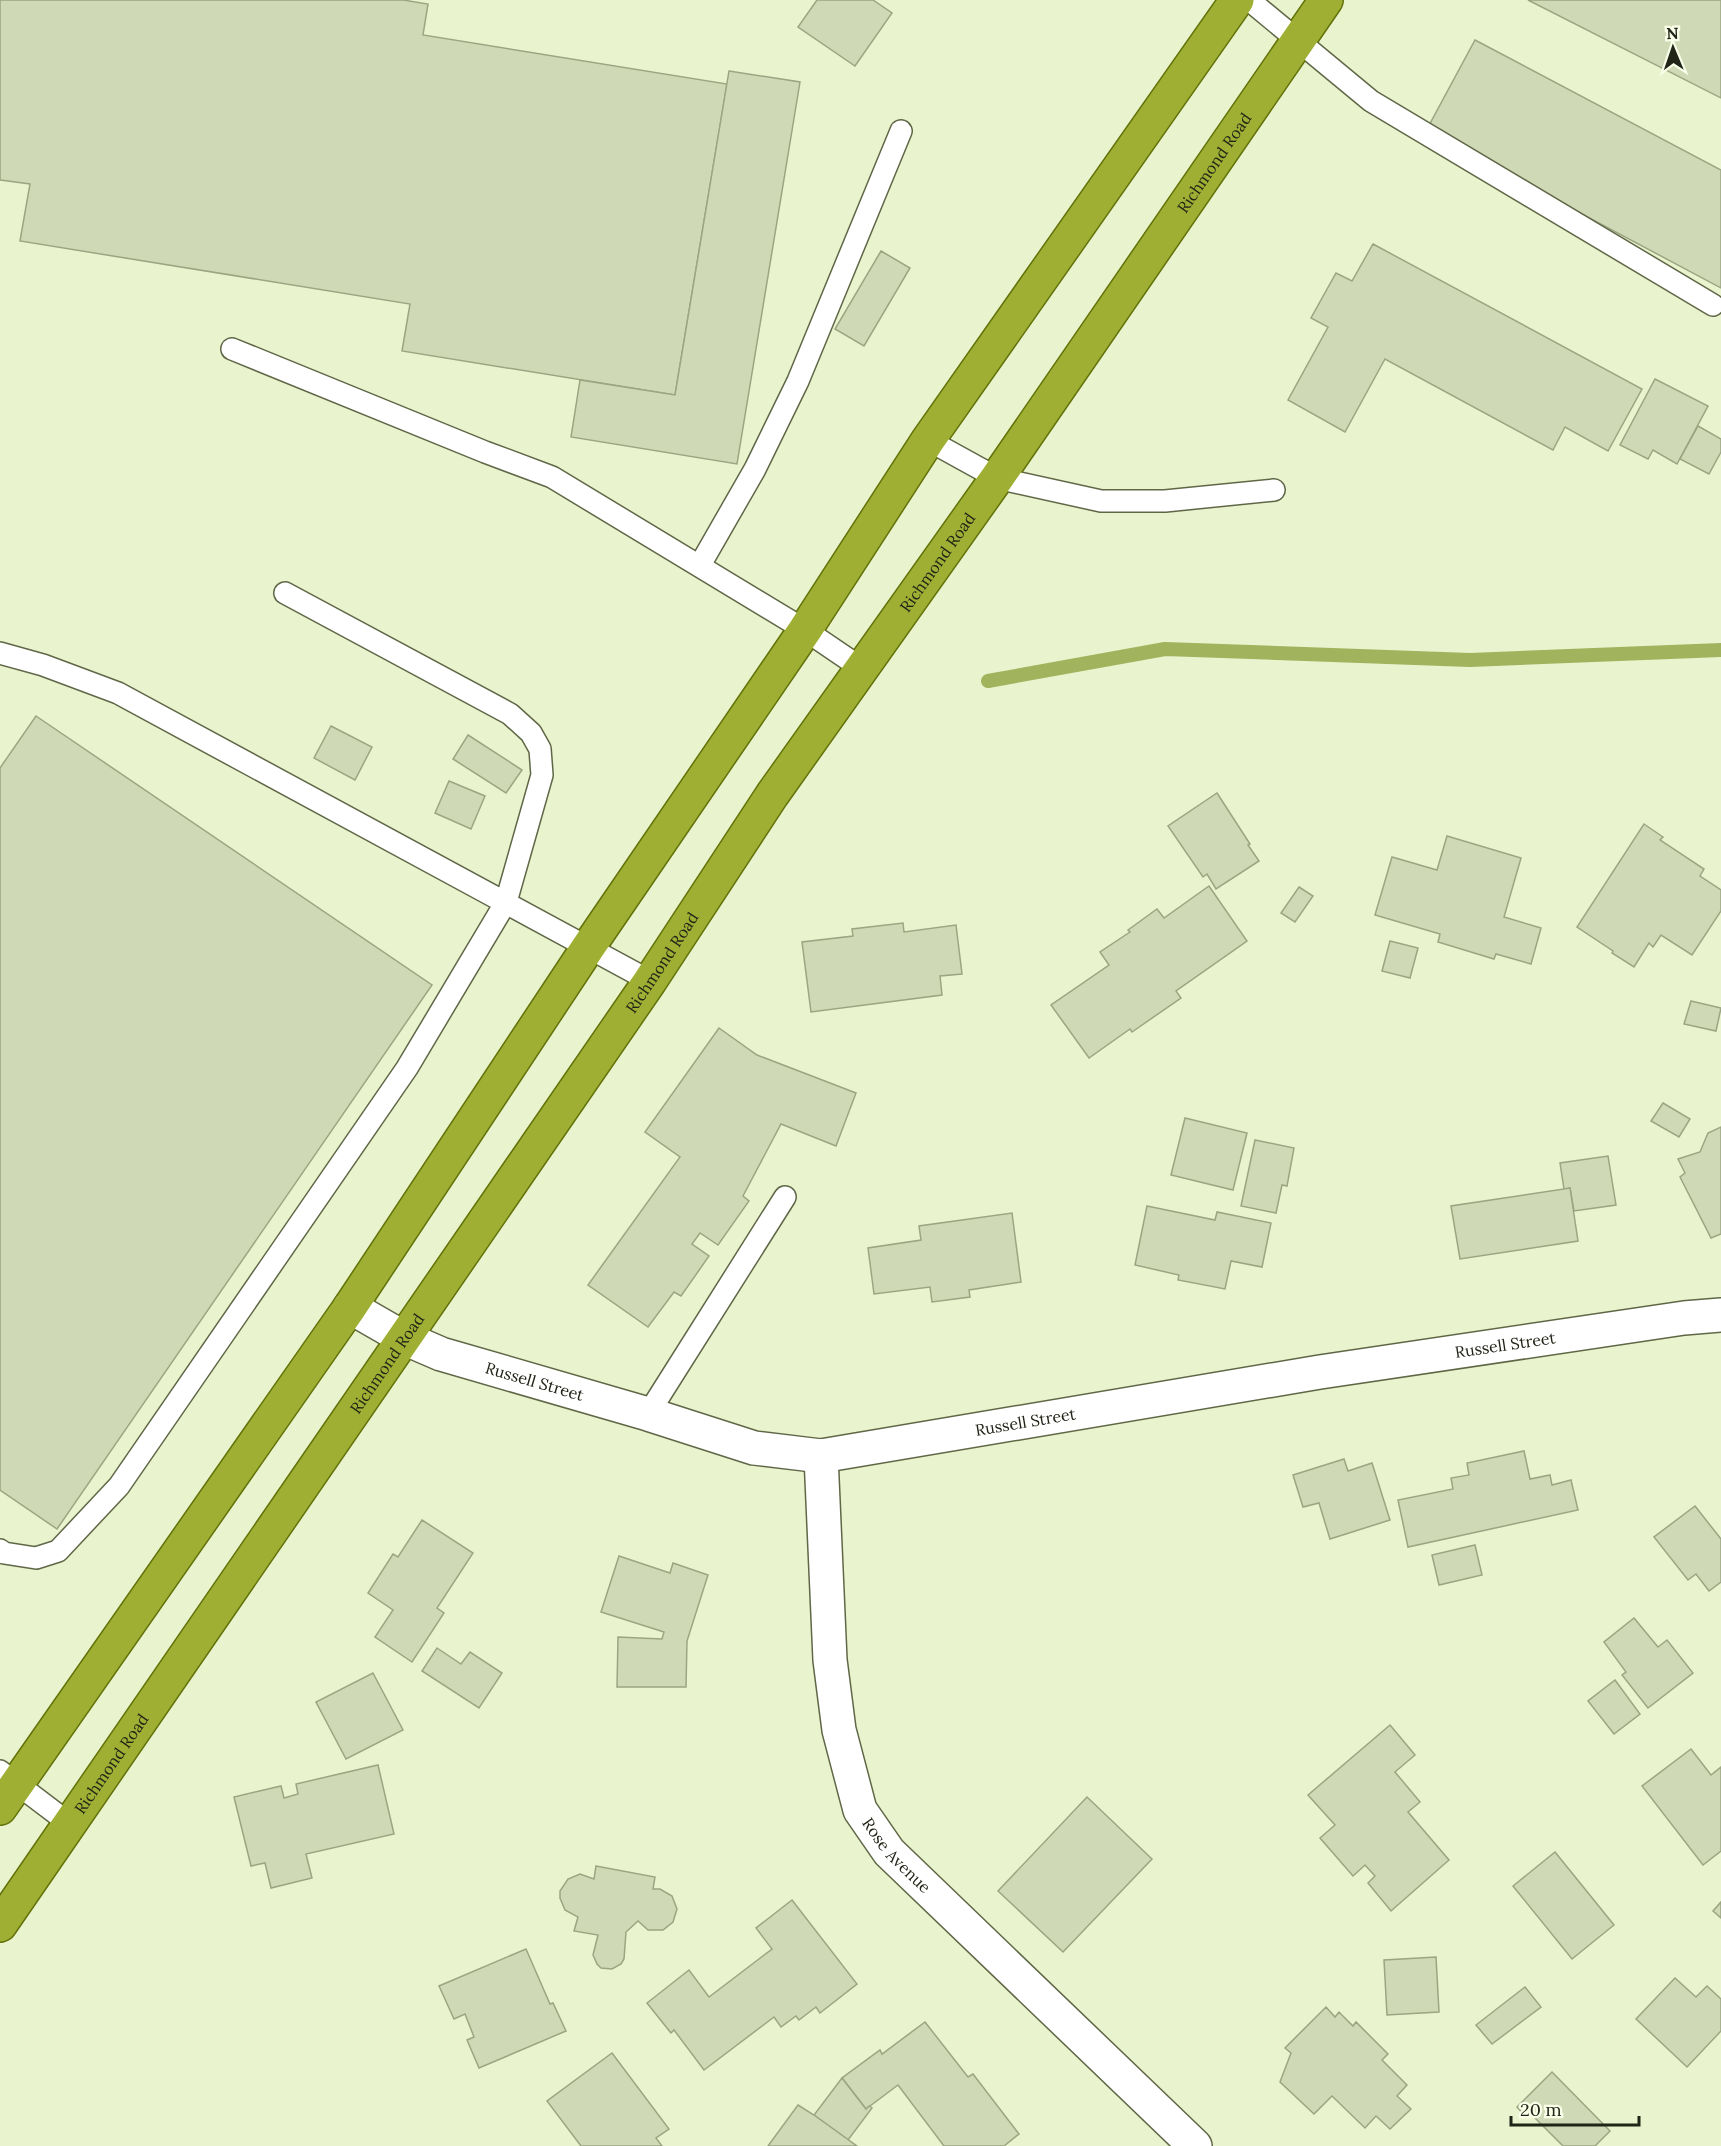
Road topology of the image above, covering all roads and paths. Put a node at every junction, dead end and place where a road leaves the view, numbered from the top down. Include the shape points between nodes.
1 (1237, 0) edge
2 (1250, 0) edge
3 (1326, 0) edge
4 (1297, 41) junction
5 (901, 131) dead end
6 (1713, 305) dead end
7 (232, 349) dead end
8 (928, 440) junction
9 (997, 478) junction
10 (1274, 490) dead end
11 (700, 565) junction
12 (285, 593) dead end
13 (806, 630) junction
14 (0, 653) edge
15 (861, 668) junction
16 (506, 902) junction
17 (589, 946) junction
18 (650, 981) junction
19 (785, 1197) dead end
20 (350, 1307) junction
21 (1721, 1315) edge
22 (404, 1338) junction
23 (648, 1414) junction
24 (821, 1455) junction
25 (0, 1550) edge
26 (6, 1787) edge
27 (70, 1824) junction
28 (0, 1925) edge
29 (1195, 2146) edge

1 - 8 highway
2 - 4 lane
3 - 4 highway, Richmond Road
4 - 6 lane via 1371,101
4 - 9 highway, Richmond Road
5 - 11 lane via 798,381 755,469
7 - 11 lane via 552,477
8 - 9 lane
8 - 13 highway
9 - 10 lane via 1101,501 1165,501
9 - 15 highway, Richmond Road
11 - 13 lane
12 - 16 lane via 510,714 531,733 540,749 542,775
13 - 15 lane
13 - 17 highway
14 - 16 lane via 118,693
15 - 18 highway, Richmond Road
16 - 17 lane
16 - 25 lane via 407,1068 119,1486 58,1551 36,1558
17 - 18 lane
17 - 20 highway
18 - 22 highway, Richmond Road
19 - 23 lane
20 - 22 street, Russell Street
20 - 26 highway
21 - 24 street, Russell Street via 1320,1372
22 - 23 street, Russell Street via 441,1354
22 - 27 highway, Richmond Road
23 - 24 street, Russell Street via 754,1448
24 - 29 street, Rose Avenue via 830,1660 839,1730 860,1810 890,1852
26 - 27 lane
27 - 28 highway, Richmond Road

